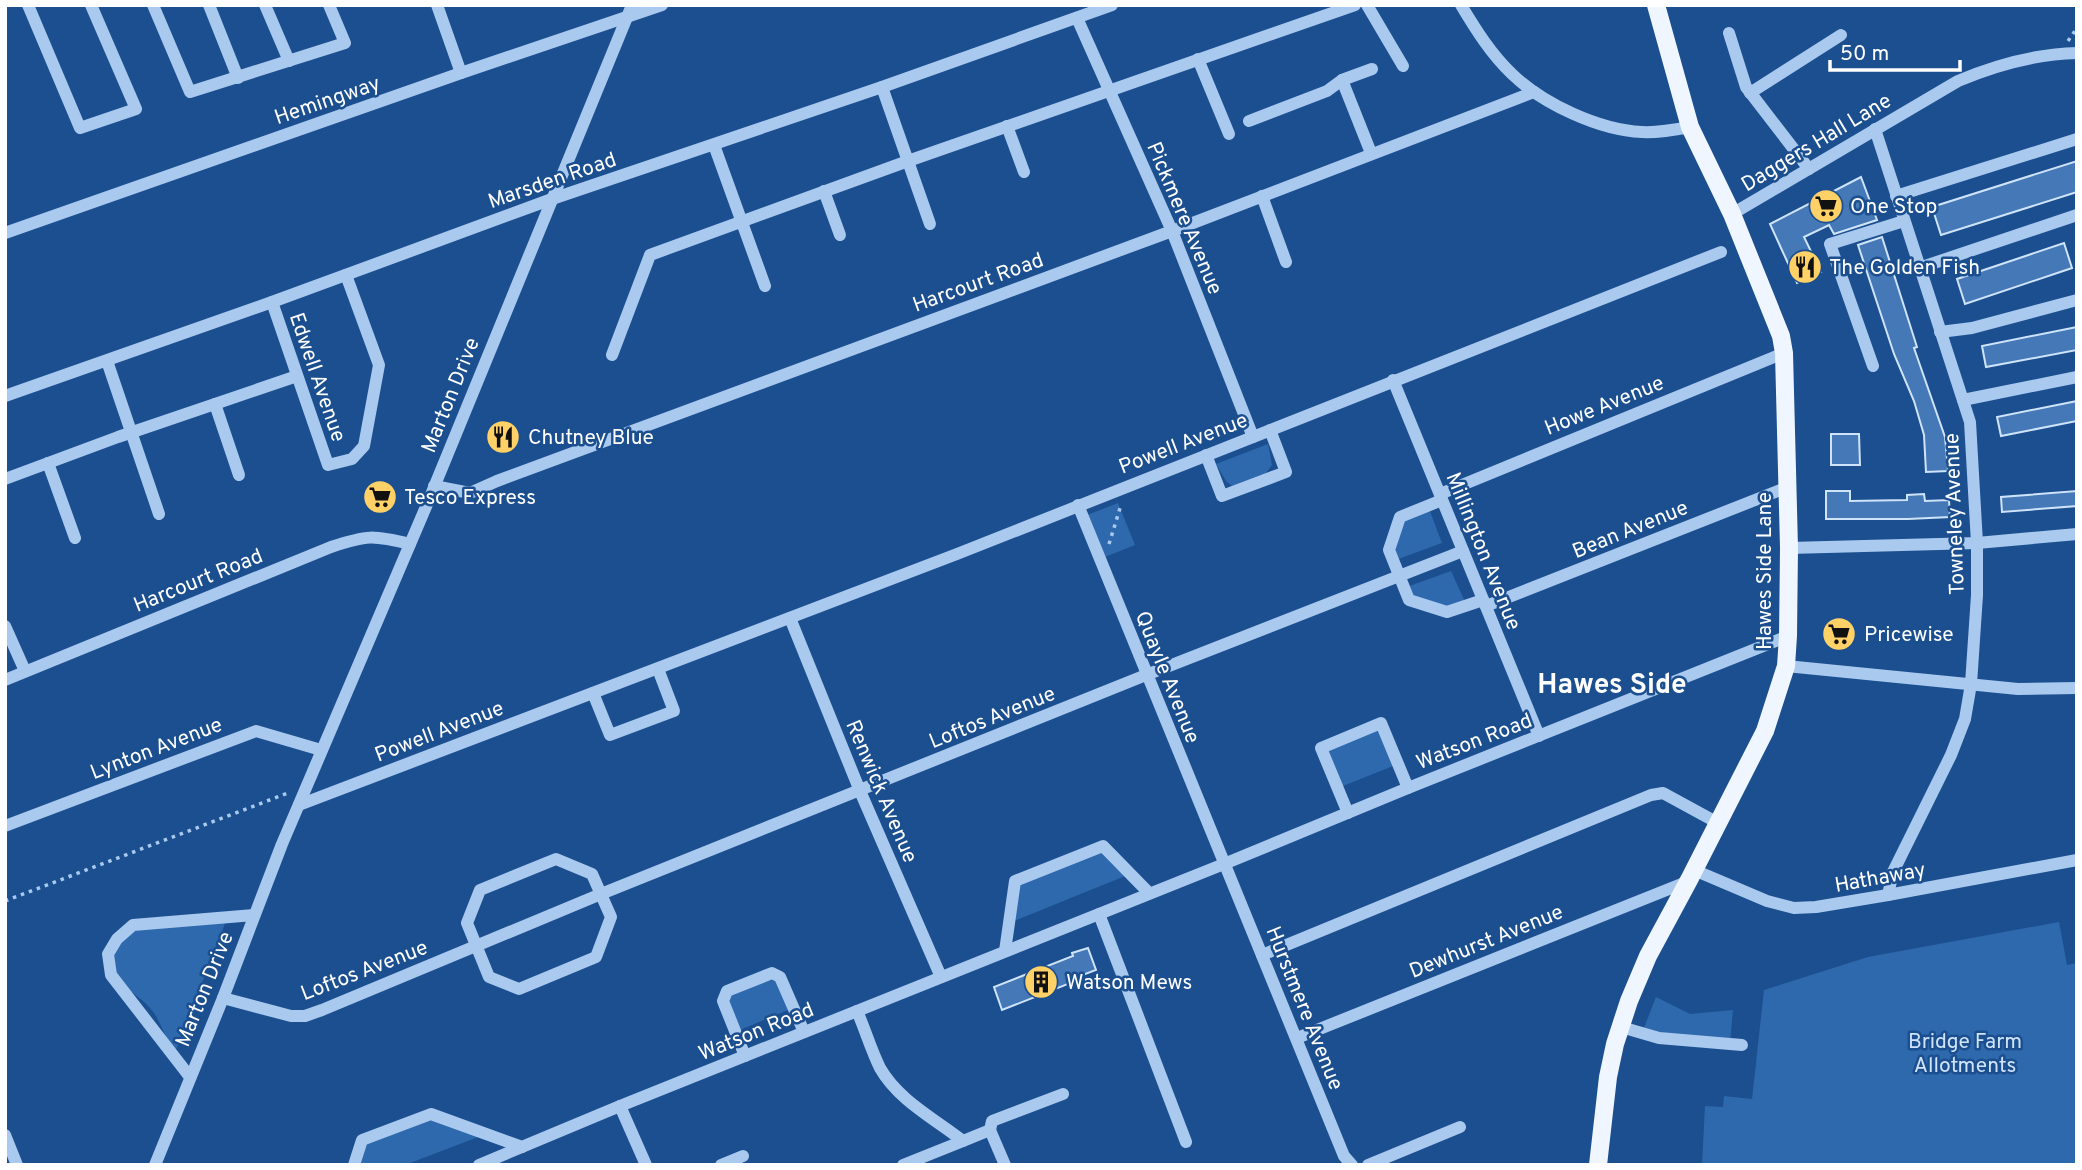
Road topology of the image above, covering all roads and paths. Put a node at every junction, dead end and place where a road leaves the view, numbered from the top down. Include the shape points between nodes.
1 (28, 5) edge
2 (91, 5) edge
3 (153, 5) edge
4 (209, 5) edge
5 (265, 5) edge
6 (329, 5) edge
7 (437, 5) edge
8 (662, 5) edge
9 (1112, 5) edge
10 (1355, 5) edge
11 (1367, 5) edge
12 (1461, 5) edge
13 (1656, 5) edge
14 (629, 11) edge
15 (1077, 18) junction
16 (1729, 33) dead end
17 (1841, 35) dead end
18 (2077, 53) edge
19 (1198, 59) junction
20 (289, 61) junction
21 (1403, 66) dead end
22 (1372, 69) dead end
23 (461, 73) junction
24 (238, 78) junction
25 (1342, 80) junction
26 (882, 87) junction
27 (1109, 90) junction
28 (1534, 92) junction
29 (1751, 93) junction
30 (1250, 121) dead end
31 (1007, 126) junction
32 (1690, 127) junction
33 (1875, 129) junction
34 (1229, 134) dead end
35 (2077, 138) edge
36 (714, 145) junction
37 (1371, 153) junction
38 (908, 160) junction
39 (1809, 169) junction
40 (1024, 172) dead end
41 (824, 191) junction
42 (1262, 196) junction
43 (1896, 196) junction
44 (552, 200) junction
45 (1732, 214) junction
46 (2077, 215) edge
47 (741, 220) junction
48 (1904, 221) junction
49 (930, 224) dead end
50 (1172, 231) junction
51 (5, 233) edge
52 (840, 235) dead end
53 (1721, 251) dead end
54 (1286, 262) dead end
55 (1919, 268) junction
56 (346, 275) junction
57 (765, 286) dead end
58 (2077, 300) edge
59 (272, 302) junction
60 (1940, 332) junction
61 (1784, 353) junction
62 (612, 355) dead end
63 (107, 361) junction
64 (1873, 366) dead end
65 (297, 376) junction
66 (2077, 377) edge
67 (1393, 380) junction
68 (5, 396) edge
69 (1963, 400) junction
70 (215, 404) junction
71 (1270, 430) junction
72 (131, 433) junction
73 (1254, 436) junction
74 (1206, 455) junction
75 (48, 463) junction
76 (239, 475) dead end
77 (5, 479) edge
78 (434, 486) junction
79 (1126, 486) junction
80 (1787, 487) junction
81 (1441, 497) junction
82 (1078, 505) junction
83 (159, 514) dead end
84 (2077, 534) edge
85 (75, 538) dead end
86 (1977, 543) junction
87 (410, 544) junction
88 (1788, 548) junction
89 (1463, 551) junction
90 (1102, 566) junction
91 (1398, 575) junction
92 (1484, 603) junction
93 (790, 618) junction
94 (5, 626) edge
95 (1788, 636) junction
96 (1786, 666) junction
97 (658, 669) junction
98 (25, 671) junction
99 (1146, 675) junction
100 (5, 680) edge
101 (1971, 684) junction
102 (2077, 688) edge
103 (593, 693) junction
104 (1539, 736) junction
105 (321, 750) junction
106 (306, 786) junction
107 (1408, 788) junction
108 (860, 791) junction
109 (299, 805) junction
110 (1348, 813) junction
111 (1718, 823) junction
112 (5, 826) edge
113 (2077, 860) edge
114 (1224, 864) junction
115 (1692, 875) junction
116 (1149, 893) junction
117 (601, 894) junction
118 (1888, 895) junction
119 (5, 901) edge
120 (1099, 914) junction
121 (254, 915) junction
122 (476, 946) junction
123 (1005, 951) junction
124 (1262, 954) junction
125 (941, 977) junction
126 (223, 998) junction
127 (858, 1011) junction
128 (1621, 1027) junction
129 (804, 1032) junction
130 (1297, 1038) junction
131 (1742, 1045) dead end
132 (745, 1056) junction
133 (190, 1077) junction
134 (1063, 1094) dead end
135 (620, 1106) junction
136 (1460, 1127) dead end
137 (990, 1130) junction
138 (5, 1135) edge
139 (963, 1141) junction
140 (1186, 1142) dead end
141 (522, 1147) junction
142 (743, 1156) dead end
143 (17, 1165) edge
144 (155, 1165) edge
145 (354, 1165) edge
146 (479, 1165) edge
147 (646, 1165) edge
148 (721, 1165) edge
149 (903, 1165) edge
150 (1005, 1165) edge
151 (1352, 1165) edge
152 (1368, 1165) edge
153 (1598, 1165) edge

1 - 2 street via 80,128 136,109
3 - 24 street via 190,92
4 - 24 street
5 - 20 street
6 - 20 street via 345,43
7 - 23 street
8 - 14 street, Hemingway
9 - 15 street, Marsden Road
10 - 19 street
11 - 21 street
12 - 28 street via 1492,52
13 - 32 main road, Hawes Side Lane
14 - 23 street, Hemingway
14 - 44 street, Marton Drive
15 - 26 street, Marsden Road
15 - 27 street, Pickmere Avenue
16 - 29 street
17 - 29 street
18 - 33 street, Daggers Hall Lane via 1992,66
19 - 27 street
19 - 34 street
20 - 24 street
22 - 25 street
23 - 51 street, Hemingway
25 - 30 street via 1328,91
25 - 37 street
26 - 36 street, Marsden Road
26 - 38 street
27 - 31 street
27 - 50 street, Pickmere Avenue
28 - 32 street via 1563,109 1614,128 1664,132
28 - 37 street, Harcourt Road
29 - 39 street
31 - 38 street
31 - 40 street
32 - 45 main road, Hawes Side Lane
33 - 39 street, Daggers Hall Lane
33 - 43 street, Towneley Avenue
35 - 43 street
36 - 44 street, Marsden Road
36 - 47 street
37 - 42 street, Harcourt Road
38 - 41 street
38 - 49 street
39 - 45 street, Daggers Hall Lane
41 - 47 street
41 - 52 street
42 - 50 street, Harcourt Road
42 - 54 street
43 - 48 street, Towneley Avenue
44 - 56 street, Marsden Road
44 - 78 street, Marton Drive
45 - 61 main road, Hawes Side Lane
46 - 55 street
47 - 57 street
47 - 62 street via 649,255
48 - 55 street, Towneley Avenue
48 - 64 street via 1830,244
50 - 73 street, Pickmere Avenue
50 - 78 street, Harcourt Road via 470,494
53 - 67 street, Powell Avenue
55 - 60 street, Towneley Avenue
56 - 59 street, Marsden Road
56 - 65 street, Edwell Avenue via 379,365 363,446 352,459 328,465
58 - 60 street
59 - 63 street, Marsden Road
59 - 65 street, Edwell Avenue
60 - 69 street, Towneley Avenue
61 - 80 main road, Hawes Side Lane
61 - 81 street, Howe Avenue
63 - 68 street, Marsden Road
63 - 72 street
65 - 70 street
66 - 69 street
67 - 71 street, Powell Avenue
67 - 81 street, Millington Avenue
69 - 86 street, Towneley Avenue via 1970,422
70 - 72 street
70 - 76 street
71 - 73 street, Powell Avenue
71 - 74 street via 1286,472 1222,496
72 - 75 street
72 - 83 street
73 - 74 street, Powell Avenue
74 - 79 street, Powell Avenue
75 - 77 street
75 - 85 street
78 - 87 street, Marton Drive
79 - 82 street, Powell Avenue
79 - 90 path
80 - 88 main road, Hawes Side Lane
80 - 92 street, Bean Avenue
81 - 89 street, Millington Avenue
81 - 91 street via 1400,517 1389,550
82 - 90 street, Quayle Avenue
82 - 93 street, Powell Avenue
84 - 86 street
86 - 88 street
86 - 101 street, Towneley Avenue
87 - 98 street, Harcourt Road via 362,537 331,547
87 - 105 street, Marton Drive
88 - 95 main road, Hawes Side Lane
89 - 91 street, Loftos Avenue
89 - 92 street, Millington Avenue
90 - 99 street, Quayle Avenue
91 - 92 street via 1409,600 1447,612
91 - 99 street, Loftos Avenue
92 - 104 street, Millington Avenue
93 - 97 street, Powell Avenue
93 - 108 street, Renwick Avenue
94 - 98 street
95 - 96 main road, Hawes Side Lane
95 - 104 street, Watson Road
96 - 101 street
96 - 111 main road, Hawes Side Lane via 1765,732
97 - 103 street, Powell Avenue
97 - 103 street via 674,710 610,735
98 - 100 street, Harcourt Road
99 - 108 street, Loftos Avenue
99 - 114 street, Quayle Avenue
101 - 102 street
101 - 118 street, Towneley Avenue via 1965,719 1951,755 1893,872
103 - 109 street, Powell Avenue
104 - 107 street, Watson Road
105 - 106 street, Marton Drive
105 - 112 street, Lynton Avenue via 256,731
106 - 109 street, Marton Drive
106 - 119 path
107 - 110 street, Watson Road
107 - 110 street, Watson Road via 1381,723 1321,748
108 - 117 street, Loftos Avenue
108 - 125 street, Renwick Avenue
109 - 121 street, Marton Drive
110 - 114 street, Watson Road
111 - 115 main road, Hawes Side Lane
111 - 124 street via 1663,793 1651,795
113 - 118 street, Hathaway
114 - 116 street, Watson Road
114 - 124 street, Hurstmere Avenue
115 - 118 street, Hathaway via 1794,908
115 - 128 main road, Hawes Side Lane via 1648,956
115 - 130 street, Dewhurst Avenue
116 - 120 street, Watson Road
116 - 123 street via 1103,846 1014,881
117 - 122 street, Loftos Avenue
117 - 122 street via 592,874 556,859 480,890 467,923
117 - 122 street via 611,917 597,957 571,968 520,989 489,977
120 - 123 street, Watson Road
120 - 140 street
121 - 126 street, Marton Drive
121 - 133 street, Marton Drive via 133,925 108,954 111,975
122 - 126 street, Loftos Avenue via 306,1016
123 - 125 street, Watson Road
124 - 130 street, Hurstmere Avenue
125 - 127 street, Watson Road
126 - 133 street, Marton Drive
127 - 129 street, Watson Road
127 - 139 street via 889,1080
128 - 131 street via 1659,1038
128 - 153 main road, Hawes Side Lane via 1608,1077
129 - 132 street, Watson Road
129 - 132 street, Watson Road via 780,977 772,973 727,991 723,1001
130 - 151 street, Hurstmere Avenue via 1344,1156
132 - 135 street, Watson Road
133 - 144 street, Marton Drive
134 - 137 street via 992,1121
135 - 141 street, Watson Road
135 - 147 street
136 - 152 street
137 - 139 street
137 - 150 street
138 - 143 street
139 - 149 street
141 - 145 street via 431,1114 362,1140
141 - 146 street, Watson Road
142 - 148 street

